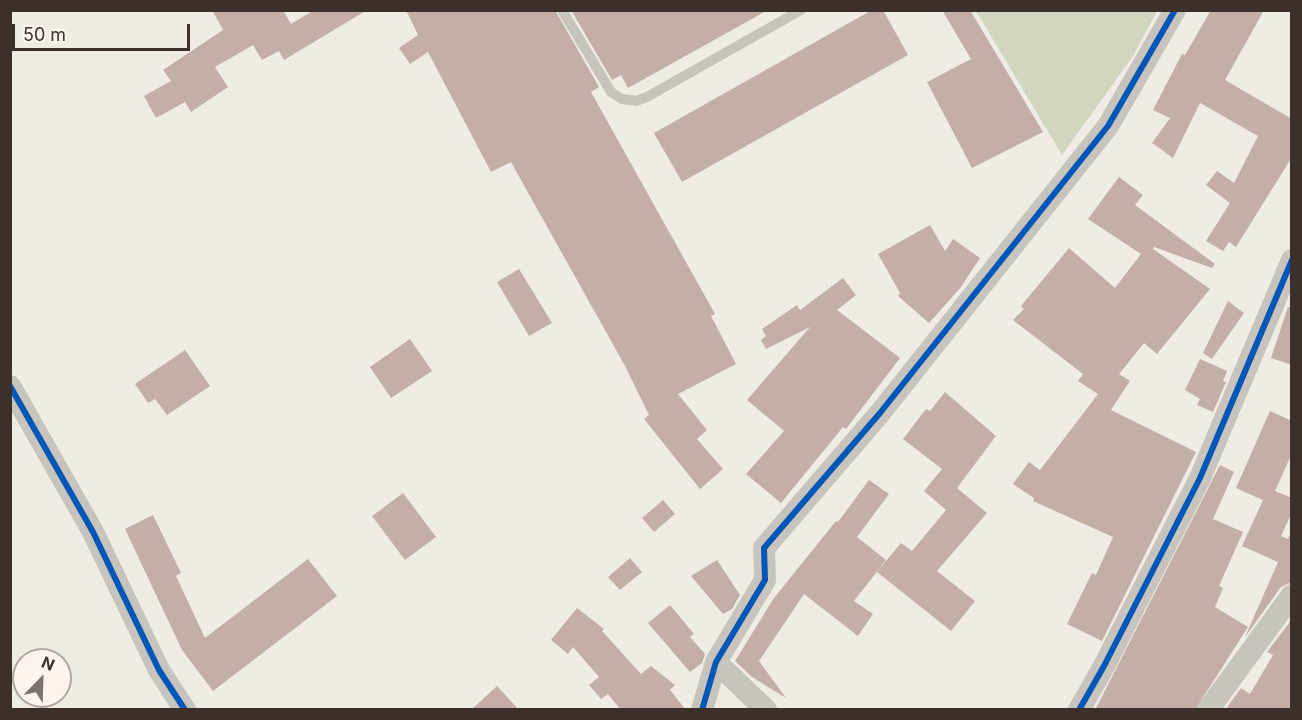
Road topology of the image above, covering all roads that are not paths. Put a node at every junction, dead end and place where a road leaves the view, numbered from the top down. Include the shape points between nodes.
1 (562, 10) edge
2 (801, 10) edge
3 (1175, 10) edge
4 (1291, 263) edge
5 (10, 386) edge
6 (1292, 596) edge
7 (716, 662) junction
8 (184, 710) edge
9 (702, 710) edge
10 (766, 710) edge
11 (1079, 710) edge
12 (1208, 710) edge

1 - 2 lane via 611,92 636,101
3 - 7 street via 1108,126 880,413 764,548 765,580
4 - 11 street via 1200,478
5 - 8 street via 93,532 159,670
6 - 12 street
7 - 9 street
7 - 10 street

